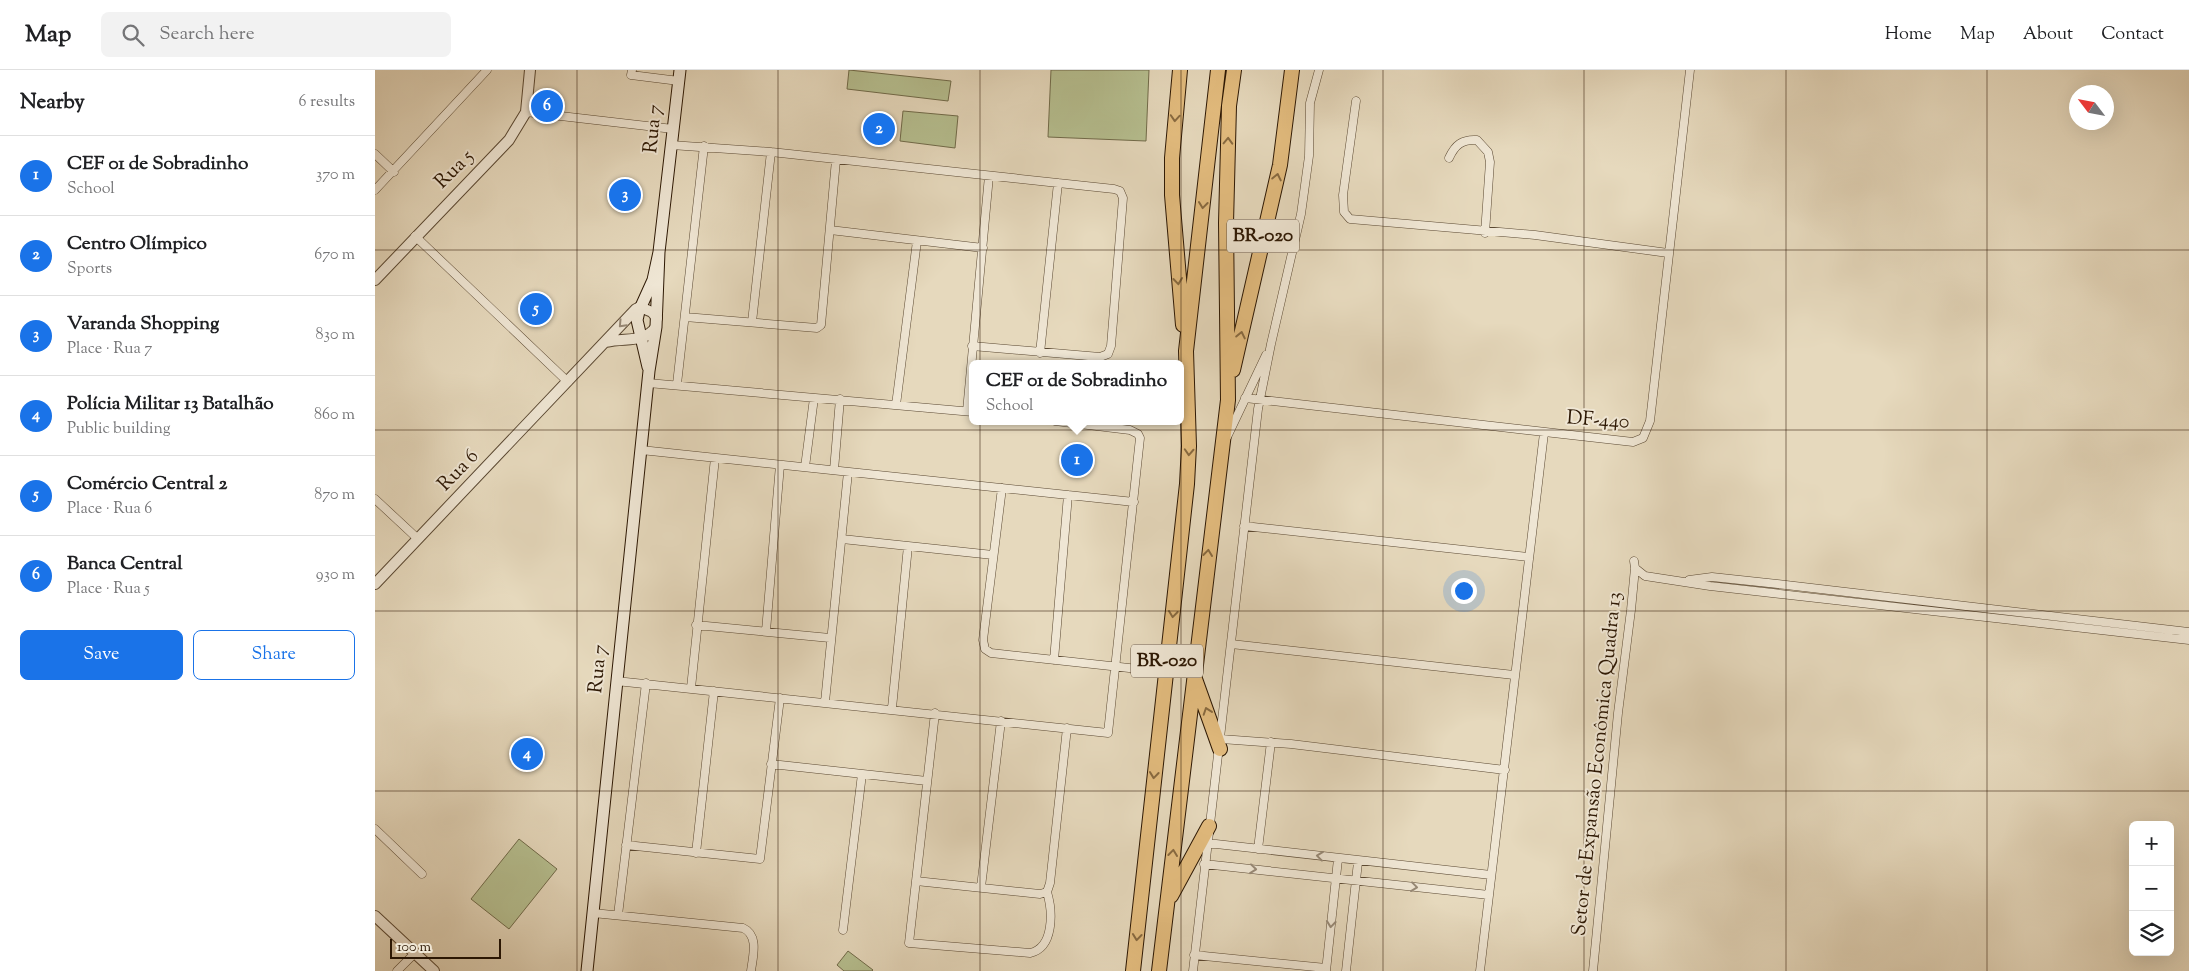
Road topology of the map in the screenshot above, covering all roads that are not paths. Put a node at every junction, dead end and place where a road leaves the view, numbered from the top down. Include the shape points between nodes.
1 (530, 70) edge
2 (631, 70) edge
3 (1180, 70) edge
4 (1218, 70) edge
5 (1234, 70) edge
6 (1292, 70) edge
7 (1319, 70) edge
8 (1690, 70) edge
9 (485, 71) edge
10 (679, 76) edge
11 (1356, 101) dead end
12 (526, 112) junction
13 (673, 129) junction
14 (671, 145) junction
15 (704, 146) junction
16 (771, 152) junction
17 (375, 154) edge
18 (1449, 158) dead end
19 (836, 160) junction
20 (394, 172) junction
21 (989, 176) junction
22 (1058, 183) junction
23 (375, 190) edge
24 (830, 230) junction
25 (1485, 233) junction
26 (415, 236) junction
27 (917, 241) junction
28 (983, 248) junction
29 (659, 252) junction
30 (1668, 253) junction
31 (375, 280) edge
32 (640, 307) junction
33 (685, 317) junction
34 (657, 322) junction
35 (752, 322) junction
36 (640, 339) junction
37 (605, 343) junction
38 (1271, 344) junction
39 (973, 346) junction
40 (1186, 351) junction
41 (1040, 353) junction
42 (972, 360) edge
43 (648, 377) junction
44 (568, 382) junction
45 (677, 384) junction
46 (814, 398) junction
47 (1245, 398) junction
48 (840, 400) junction
49 (1228, 400) junction
50 (1260, 400) junction
51 (896, 405) junction
52 (969, 412) edge
53 (1088, 425) edge
54 (1544, 433) junction
55 (1221, 447) junction
56 (641, 450) junction
57 (715, 458) junction
58 (780, 465) junction
59 (805, 467) junction
60 (834, 470) junction
61 (848, 472) junction
62 (1001, 488) junction
63 (1068, 496) junction
64 (375, 499) edge
65 (1134, 502) junction
66 (1244, 526) junction
67 (418, 539) junction
68 (842, 539) junction
69 (908, 546) junction
70 (993, 555) junction
71 (1528, 557) junction
72 (1680, 581) junction
73 (375, 584) edge
74 (696, 625) junction
75 (766, 631) junction
76 (2189, 632) edge
77 (830, 638) junction
78 (2189, 640) edge
79 (1231, 644) junction
80 (1054, 660) junction
81 (1116, 668) junction
82 (1166, 672) junction
83 (1194, 674) junction
84 (1514, 675) junction
85 (617, 680) junction
86 (646, 684) junction
87 (691, 688) junction
88 (714, 691) junction
89 (780, 698) junction
90 (825, 702) junction
91 (891, 708) junction
92 (935, 713) junction
93 (1001, 721) junction
94 (1067, 728) junction
95 (1271, 742) junction
96 (1221, 744) junction
97 (771, 764) junction
98 (1505, 770) junction
99 (862, 774) junction
100 (927, 781) junction
101 (1209, 826) junction
102 (375, 829) edge
103 (1207, 843) junction
104 (626, 845) junction
105 (1258, 849) junction
106 (696, 853) junction
107 (1339, 859) junction
108 (1359, 862) junction
109 (1205, 864) junction
110 (422, 874) dead end
111 (1491, 875) junction
112 (1336, 878) junction
113 (1356, 880) junction
114 (916, 881) junction
115 (981, 886) junction
116 (1047, 892) junction
117 (1489, 895) junction
118 (1167, 903) junction
119 (593, 913) junction
120 (618, 915) junction
121 (375, 916) edge
122 (843, 930) dead end
123 (415, 953) junction
124 (1194, 955) junction
125 (1326, 970) edge
126 (397, 971) edge
127 (434, 971) edge
128 (587, 971) edge
129 (751, 971) edge
130 (1133, 971) edge
131 (1159, 971) edge
132 (1193, 971) edge
133 (1346, 971) edge
134 (1480, 971) edge
135 (1593, 971) edge

1 - 12 street, Rua 5
2 - 10 street via 631,75
3 -> 40 highway, BR-020 via 1171,195
4 -> 40 highway, BR-020
49 -> 5 highway, BR-020 via 1226,223 1229,106
49 -> 6 highway, BR-020 via 1280,165
7 - 38 street via 1310,103 1309,156 1301,214
8 - 30 street, DF-440
9 - 20 street
10 - 13 main road, Rua 7
11 - 25 street via 1343,195 1346,217 1356,221
12 - 13 street
12 - 26 street, Rua 5 via 498,152
13 - 14 main road, Rua 7
14 - 15 street
14 - 29 main road, Rua 7
15 - 16 street
15 - 33 street
16 - 19 street
16 - 35 street
17 - 20 street
18 - 25 street via 1453,148 1469,140 1477,140 1488,152
19 - 21 street
19 - 24 street
20 - 23 street
21 - 22 street
21 - 28 street
22 - 41 street
22 - 41 street via 1114,188 1123,198 1111,346 1108,354 1100,357
24 - 27 street
24 - 35 street via 821,325 817,328
25 - 30 street via 1535,235
26 - 31 street, Rua 5
26 - 44 street
27 - 28 street
27 - 51 street
28 - 39 street
29 - 32 main road, Rua 7 via 653,280
29 - 34 main road, Rua 7
30 - 54 street, DF-440 / DF-440 via 1646,434 1633,442
32 - 34 street via 652,312
32 - 36 main road, Rua 7 via 637,320
32 -> 37 street, Rua 6
33 - 35 street
33 - 45 street
34 - 36 street via 649,336
34 - 43 main road, Rua 7
36 - 37 street via 622,338
36 - 43 main road, Rua 7
37 - 44 street, Rua 6
38 - 47 street
38 - 50 street
39 - 41 street
39 - 42 street
40 -> 82 highway, BR-020 via 1187,484
43 - 45 street
43 - 56 main road, Rua 7
44 - 67 street, Rua 6
45 - 46 street
46 - 48 street
46 - 59 street
47 - 50 street, DF-440
47 - 55 street
48 - 51 street
48 - 60 street
49 - 55 highway, BR-020
50 - 54 street, DF-440
50 - 66 street
51 - 52 street
53 - 65 street via 1130,430 1138,434 1141,444
54 - 71 street
83 -> 55 highway, BR-020
56 - 57 street
56 - 85 main road, Rua 7
57 - 58 street
57 - 74 street
58 - 59 street
58 - 75 street
59 - 60 street
60 - 61 street
61 - 62 street
61 - 68 street
62 - 63 street
62 - 70 street
63 - 65 street
63 - 80 street
64 - 67 street
65 - 81 street
66 - 71 street
66 - 79 street
67 - 73 street, Rua 6
68 - 69 street
68 - 77 street
69 - 70 street
69 - 91 street
70 - 80 street via 983,640 985,649 991,653
71 - 84 street
72 - 76 street via 1712,577
72 - 78 street
72 - 135 street, Setor de Expansão Econômica Quadra 13 via 1645,576 1634,564
74 - 75 street
74 - 87 street
75 - 77 street
77 - 90 street
79 - 84 street
79 - 96 street
80 - 81 street
81 - 82 street
81 - 94 street via 1109,733
82 -> 130 highway, BR-020
96 -> 83 highway
118 -> 83 highway, BR-020
84 - 98 street
85 - 86 street
85 - 119 main road, Rua 7
86 - 87 street
86 - 104 street
87 - 88 street
88 - 89 street
88 - 106 street
89 - 90 street
89 - 97 street
90 - 91 street
91 - 92 street
92 - 93 street
92 - 100 street
93 - 94 street
93 - 115 street
94 - 116 street
95 - 96 street
95 - 98 street
95 - 105 street
96 - 101 street
97 - 99 street
97 - 106 street via 759,859
98 - 111 street
99 - 100 street
99 - 122 street
100 - 114 street
101 - 103 street
101 - 118 highway
102 - 110 street
103 - 105 street
103 - 109 street
104 - 106 street
104 - 120 street
107 -> 105 street
107 - 108 street
107 - 112 street
108 - 111 street
108 - 113 street
109 -> 112 street
109 - 124 street
111 - 117 street
112 - 113 street
112 -> 125 street
113 -> 117 street
113 - 133 street
114 - 115 street
114 - 116 street via 909,943 1030,953 1040,951 1049,932 1051,916
115 - 116 street via 1039,894
117 - 134 street
118 - 131 highway, BR-020
119 - 120 street
119 - 128 main road, Rua 7
120 - 129 street via 743,928 754,939
121 - 123 street
123 - 126 street
123 - 127 street
124 - 125 street
124 - 132 street

